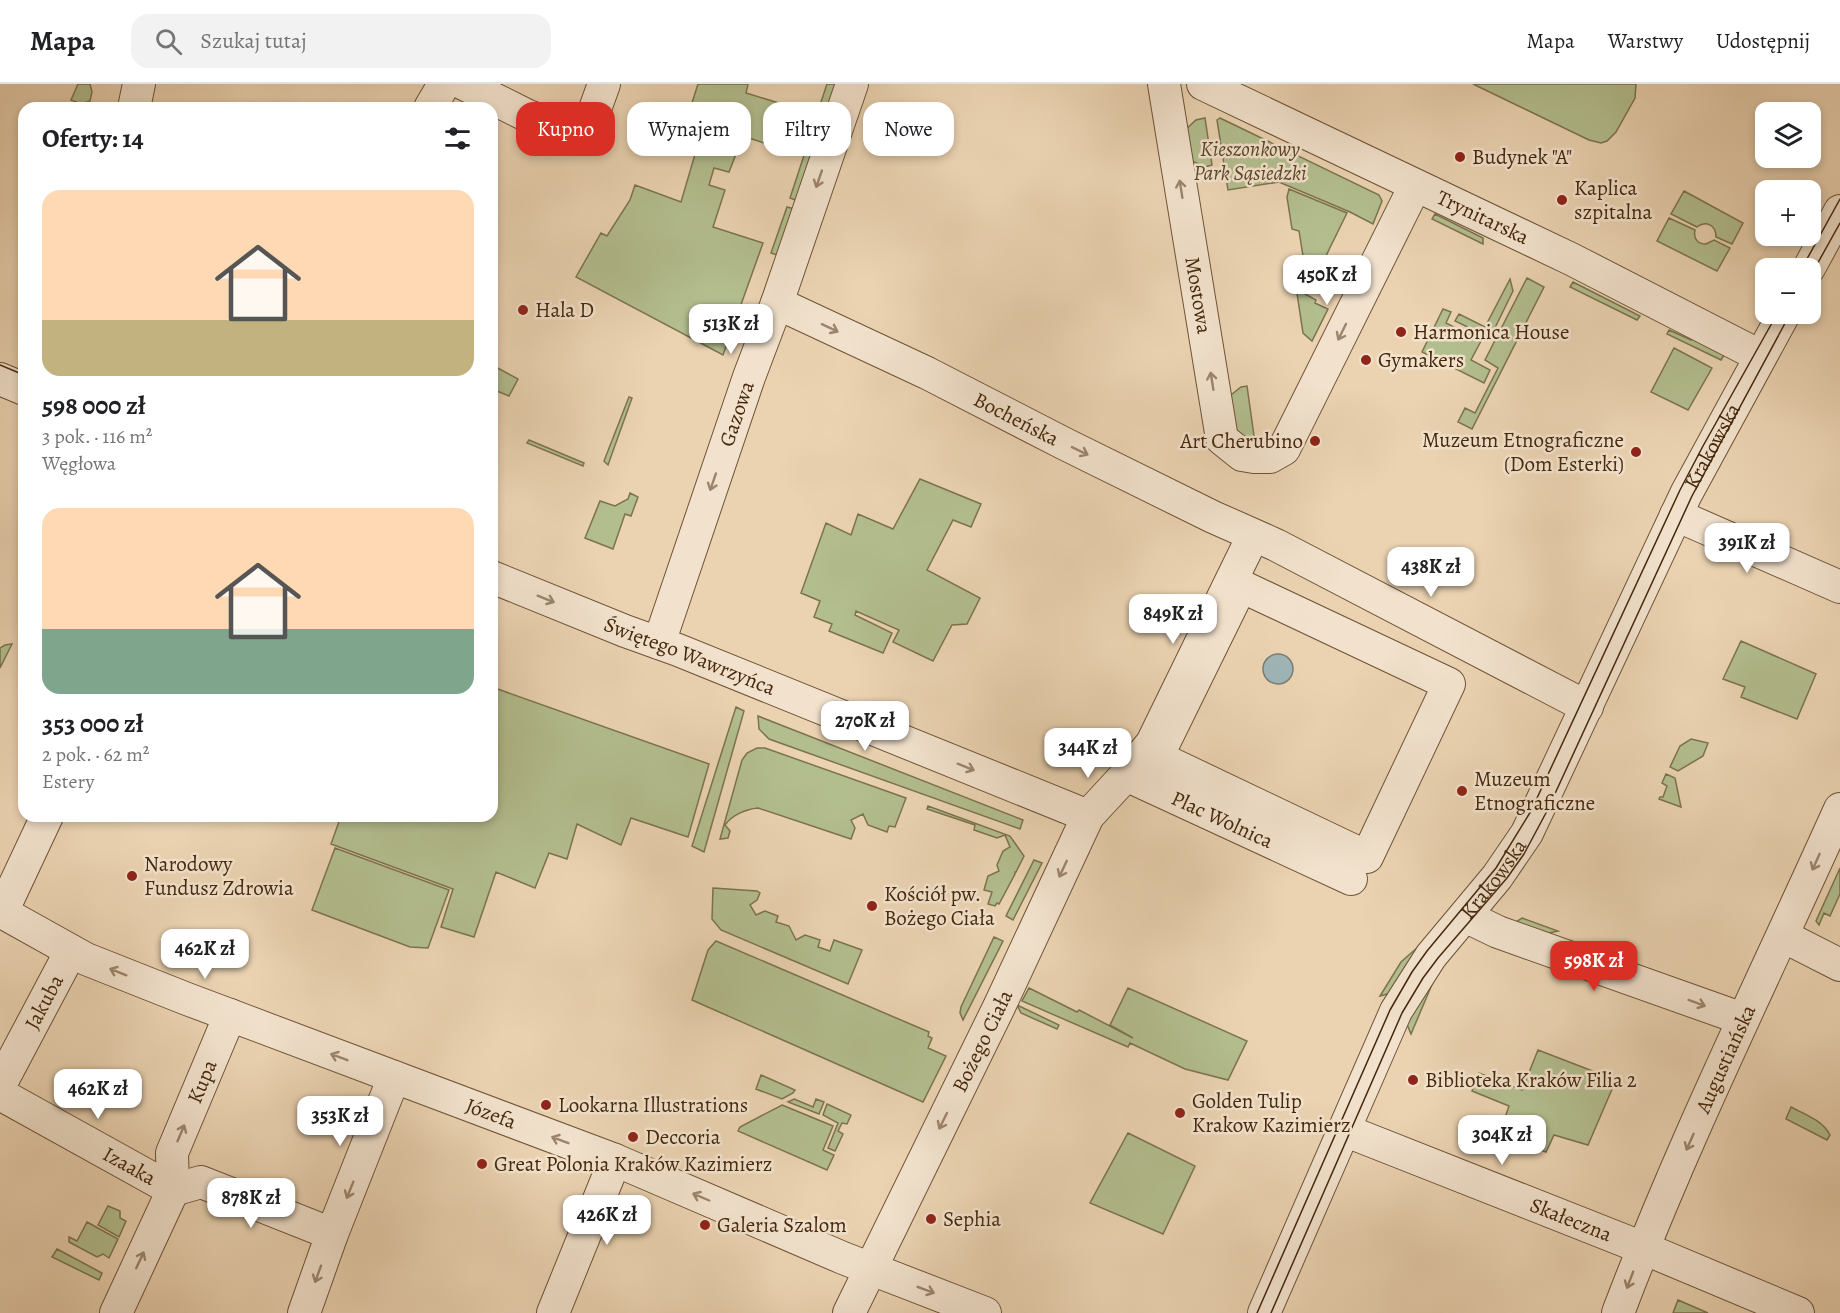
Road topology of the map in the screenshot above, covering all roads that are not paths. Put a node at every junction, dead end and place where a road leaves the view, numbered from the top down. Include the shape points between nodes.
1 (139, 84) edge
2 (444, 84) edge
3 (464, 84) edge
4 (604, 84) edge
5 (852, 84) edge
6 (1164, 84) edge
7 (1203, 84) edge
8 (135, 102) edge
9 (434, 102) edge
10 (1415, 186) junction
11 (1840, 211) edge
12 (1814, 258) edge
13 (777, 303) junction
14 (1778, 324) edge
15 (1760, 356) junction
16 (0, 379) edge
17 (18, 386) edge
18 (1676, 515) junction
19 (1253, 536) junction
20 (498, 579) edge
21 (1840, 587) edge
22 (658, 643) junction
23 (1449, 684) joint
24 (1587, 708) junction
25 (1126, 776) junction
26 (1840, 809) edge
27 (1088, 816) junction
28 (44, 822) edge
29 (1351, 879) dead end
30 (1, 911) edge
31 (1465, 916) junction
32 (1783, 936) junction
33 (71, 951) junction
34 (1840, 965) edge
35 (230, 1015) junction
36 (1743, 1019) junction
37 (394, 1077) junction
38 (0, 1085) edge
39 (0, 1094) edge
40 (1344, 1130) junction
41 (615, 1160) junction
42 (173, 1190) junction
43 (332, 1234) junction
44 (1643, 1248) junction
45 (872, 1268) junction
46 (116, 1313) edge
47 (304, 1313) edge
48 (553, 1313) edge
49 (849, 1313) edge
50 (985, 1313) edge
51 (1264, 1313) edge
52 (1618, 1313) edge
53 (1798, 1313) edge

1 - 8 street
2 - 9 street
3 - 4 street via 528,116 585,137
5 -> 13 street, Gazowa
10 -> 6 street, Mostowa via 1284,449 1270,457 1242,455 1222,439
7 - 10 street, Trynitarska
10 - 15 street, Trynitarska via 1581,264
11 - 12 street
13 -> 19 street, Bocheńska via 927,373
13 -> 22 street, Gazowa
14 - 15 street, Krakowska
15 - 18 street, Krakowska
16 - 17 street
18 - 21 street
18 - 24 street, Krakowska
19 - 24 street
19 - 25 street via 1152,743
20 -> 22 street, Świętego Wawrzyńca
22 -> 27 street, Świętego Wawrzyńca
23 - 23 street, Plac Wolnica via 1367,858 1157,757 1241,586
24 - 31 street, Krakowska via 1523,840
25 - 27 street, Bożego Ciała
25 - 29 street, Plac Wolnica
26 -> 32 street, Augustiańska
27 -> 45 street, Bożego Ciała
28 - 30 street
30 - 33 street, Józefa
31 -> 36 street
31 - 40 street, Krakowska via 1431,956 1396,1011
32 - 34 street
32 - 36 street, Augustiańska
35 -> 33 street, Józefa
33 - 38 street, Jakuba
37 -> 35 street, Józefa
42 -> 35 street, Kupa via 172,1153
36 -> 44 street, Augustiańska
41 -> 37 street, Józefa
37 -> 43 street
39 - 42 street, Izaaka
40 - 44 street, Skałeczna
40 - 51 street, Krakowska
45 -> 41 street, Józefa
41 - 48 street
42 - 43 street, Izaaka via 201,1182
46 -> 42 street, Kupa
43 -> 47 street
44 -> 52 street, Augustiańska
44 - 53 street, Skałeczna
45 - 49 street, Bożego Ciała
45 -> 50 street, Józefa

